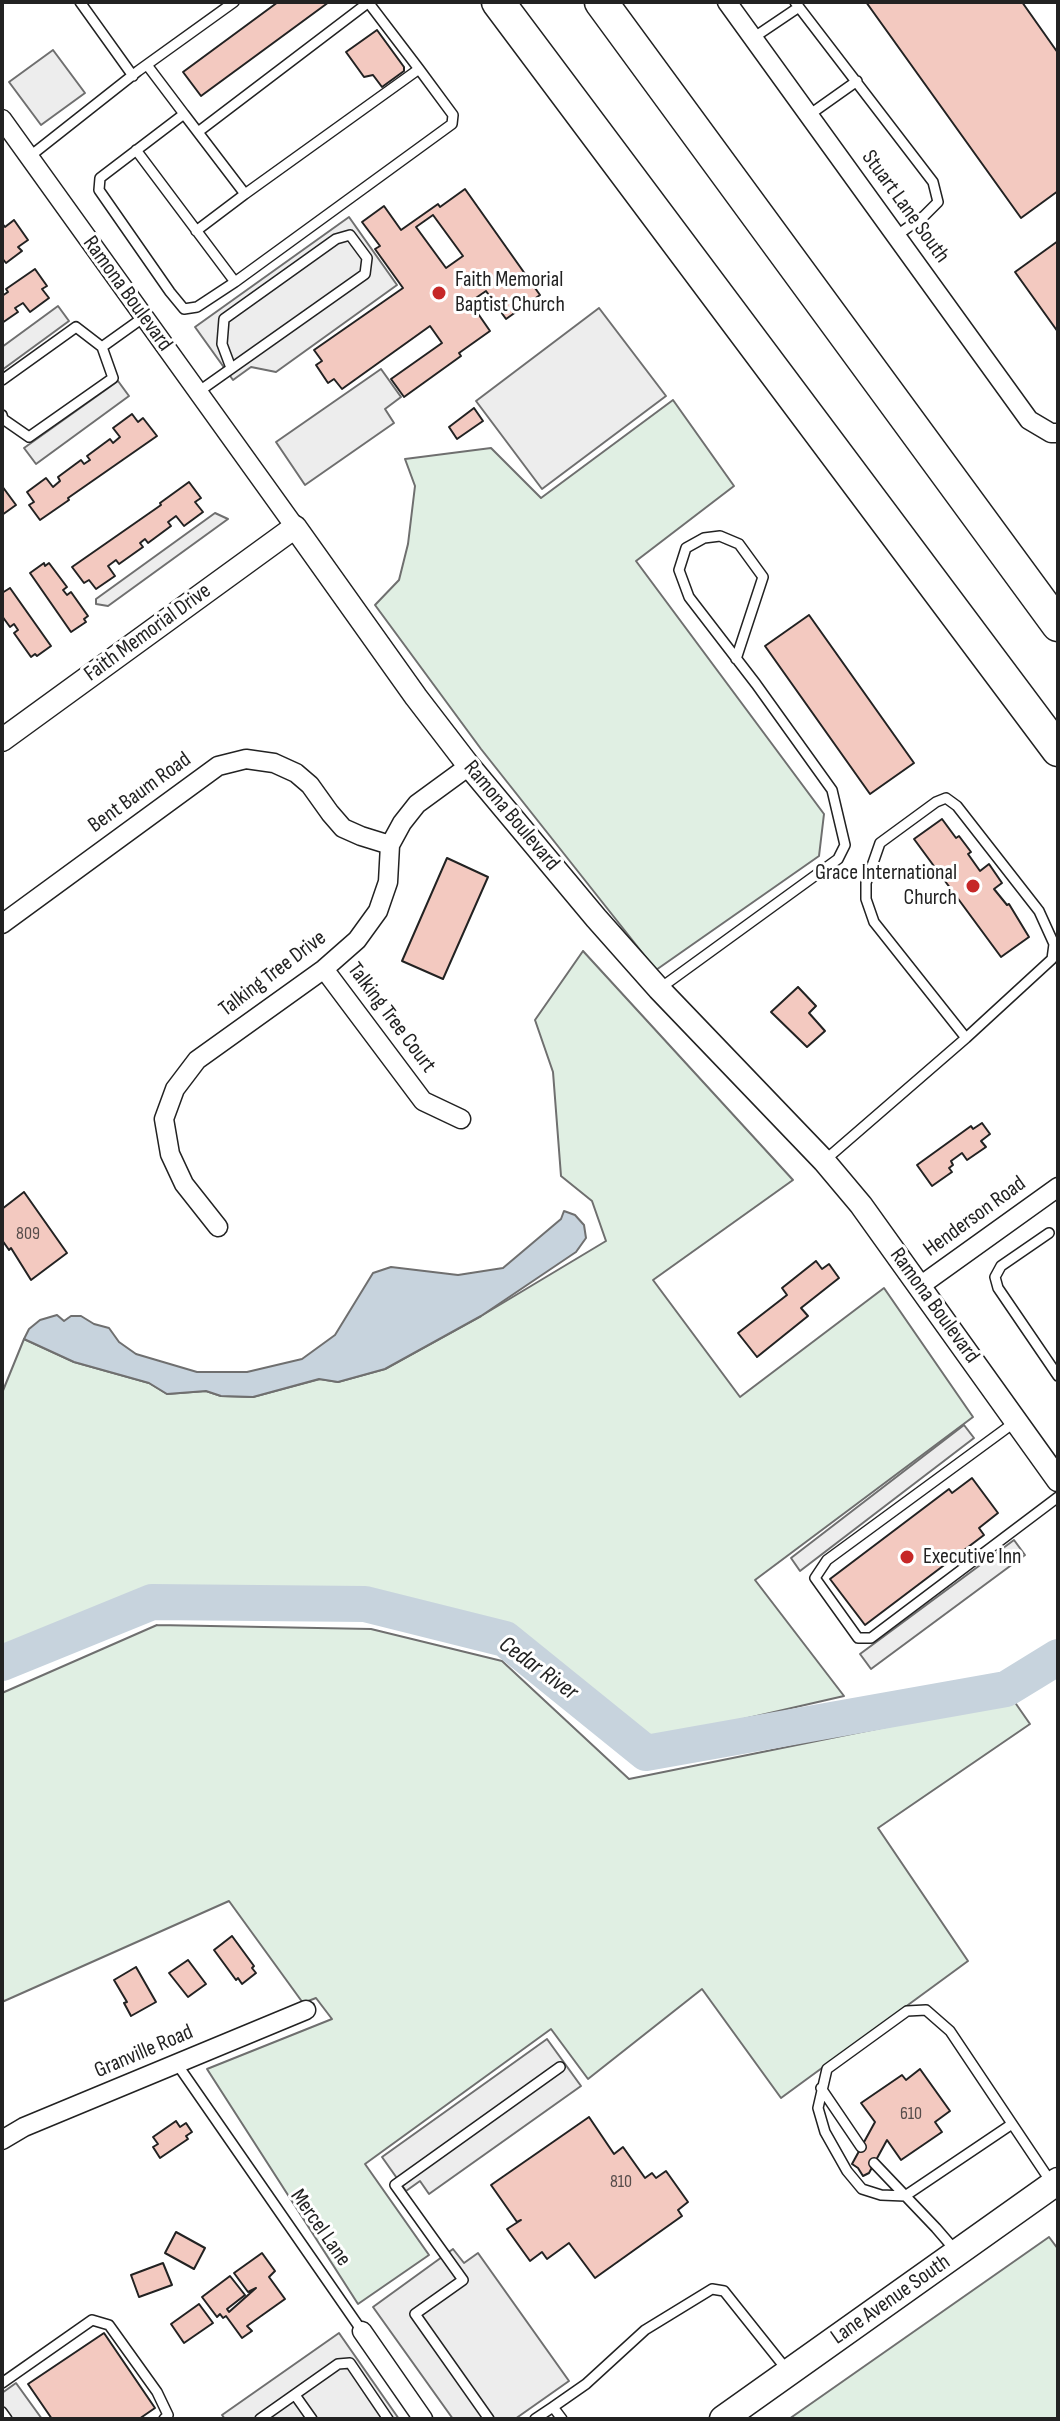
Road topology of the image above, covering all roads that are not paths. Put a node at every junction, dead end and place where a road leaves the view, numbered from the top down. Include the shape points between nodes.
1 (80, 2) edge
2 (234, 2) edge
3 (368, 2) edge
4 (498, 2) edge
5 (601, 2) edge
6 (727, 2) edge
7 (797, 5) edge
8 (753, 38) junction
9 (147, 65) junction
10 (419, 69) junction
11 (133, 76) junction
12 (857, 81) junction
13 (184, 114) junction
14 (809, 115) junction
15 (2, 119) edge
16 (198, 132) junction
17 (136, 150) junction
18 (29, 157) junction
19 (245, 194) junction
20 (196, 231) junction
21 (896, 236) junction
22 (235, 282) junction
23 (144, 317) junction
24 (102, 347) junction
25 (231, 368) junction
26 (2, 380) edge
27 (198, 392) junction
28 (2, 415) edge
29 (1055, 433) edge
30 (295, 527) junction
31 (1058, 625) edge
32 (736, 659) junction
33 (2, 740) edge
34 (1055, 749) edge
35 (469, 766) junction
36 (390, 845) junction
37 (2, 924) edge
38 (324, 969) junction
39 (659, 989) junction
40 (966, 1038) junction
41 (461, 1119) dead end
42 (824, 1161) junction
43 (1058, 1187) edge
44 (218, 1227) dead end
45 (1049, 1233) dead end
46 (920, 1286) junction
47 (1058, 1376) edge
48 (1016, 1422) junction
49 (1058, 1480) edge
50 (1058, 1497) edge
51 (306, 2010) dead end
52 (177, 2064) junction
53 (560, 2067) dead end
54 (821, 2088) junction
55 (1012, 2124) junction
56 (2, 2140) edge
57 (861, 2147) dead end
58 (874, 2163) dead end
59 (1055, 2183) edge
60 (905, 2196) junction
61 (958, 2253) junction
62 (362, 2331) joint
63 (789, 2372) junction
64 (2, 2383) edge
65 (295, 2395) junction
66 (553, 2407) junction
67 (2, 2412) edge
68 (7, 2419) edge
69 (164, 2419) edge
70 (260, 2419) edge
71 (312, 2419) edge
72 (388, 2419) edge
73 (423, 2419) edge
74 (489, 2419) edge
75 (535, 2419) edge
76 (562, 2419) edge
77 (723, 2419) edge

1 - 11 lane
2 - 9 lane
3 - 10 lane
3 - 16 lane
4 - 34 highway
5 - 31 highway
6 - 8 street, Stuart Lane South
7 - 8 lane
7 - 12 lane
8 - 14 street, Stuart Lane South
9 - 11 lane
9 - 13 lane
10 - 19 lane
10 - 22 lane via 453,115 452,124
11 - 18 lane
12 - 14 lane
12 - 21 lane via 933,182 938,202
13 - 16 lane
13 - 17 lane
14 - 21 street, Stuart Lane South
15 - 18 street, Ramona Boulevard
16 - 19 lane
17 - 20 lane
17 - 22 lane via 100,178 99,190 170,292 184,309 197,307
18 - 23 street, Ramona Boulevard
19 - 20 lane
20 - 22 lane
21 - 29 street, Stuart Lane South via 1029,420
23 - 24 lane
23 - 27 street, Ramona Boulevard
24 - 26 lane via 76,327
24 - 28 lane via 113,378 29,437
25 - 25 lane via 365,274 367,258 350,235 336,239 224,319 222,344
25 - 27 lane
27 - 30 street, Ramona Boulevard
30 - 33 street, Faith Memorial Drive
30 - 35 street, Ramona Boulevard
32 - 32 lane via 689,597 679,570 686,548 704,538 720,536 739,544 763,577
32 - 39 lane via 832,790 845,845 838,859
35 - 36 street, Talking Tree Drive via 417,804
35 - 39 street, Ramona Boulevard
36 - 37 street, Bent Baum Road via 343,828 296,773 246,759 218,766
36 - 38 street, Talking Tree Drive via 388,882 378,911 357,940
38 - 41 street, Talking Tree Court via 423,1101
38 - 44 street, Talking Tree Drive via 197,1060 175,1089 164,1119 170,1154 184,1184
39 - 42 street, Ramona Boulevard
40 - 40 lane via 874,922 866,899 880,843 946,798 1039,911 1054,944 1052,959
40 - 42 lane
42 - 46 street, Ramona Boulevard
43 - 46 street, Henderson Road
45 - 47 lane via 1001,1266 995,1277
46 - 48 street, Ramona Boulevard
48 - 49 street, Ramona Boulevard
48 - 50 lane via 827,1560 815,1578 858,1638 871,1638
51 - 52 street, Granville Road
52 - 56 street, Granville Road
52 - 62 lane, Mercel Lane
53 - 74 lane via 395,2185 463,2280 415,2314
54 - 55 lane via 827,2069 907,2011 926,2010 950,2031
54 - 57 lane
54 - 60 lane via 818,2108 825,2132 847,2171 862,2189
55 - 59 lane
55 - 60 lane
58 - 60 lane
59 - 61 main road, Lane Avenue South
60 - 61 lane
61 - 63 main road, Lane Avenue South
62 - 73 street, Mercel Lane
63 - 66 lane via 724,2291 712,2289 645,2330
63 - 77 main road, Lane Avenue South
64 - 69 lane via 92,2320 109,2325 157,2392 168,2415
65 - 70 lane
65 - 71 lane
65 - 72 lane via 338,2364 350,2363
66 - 75 lane
66 - 76 lane
67 - 68 lane

